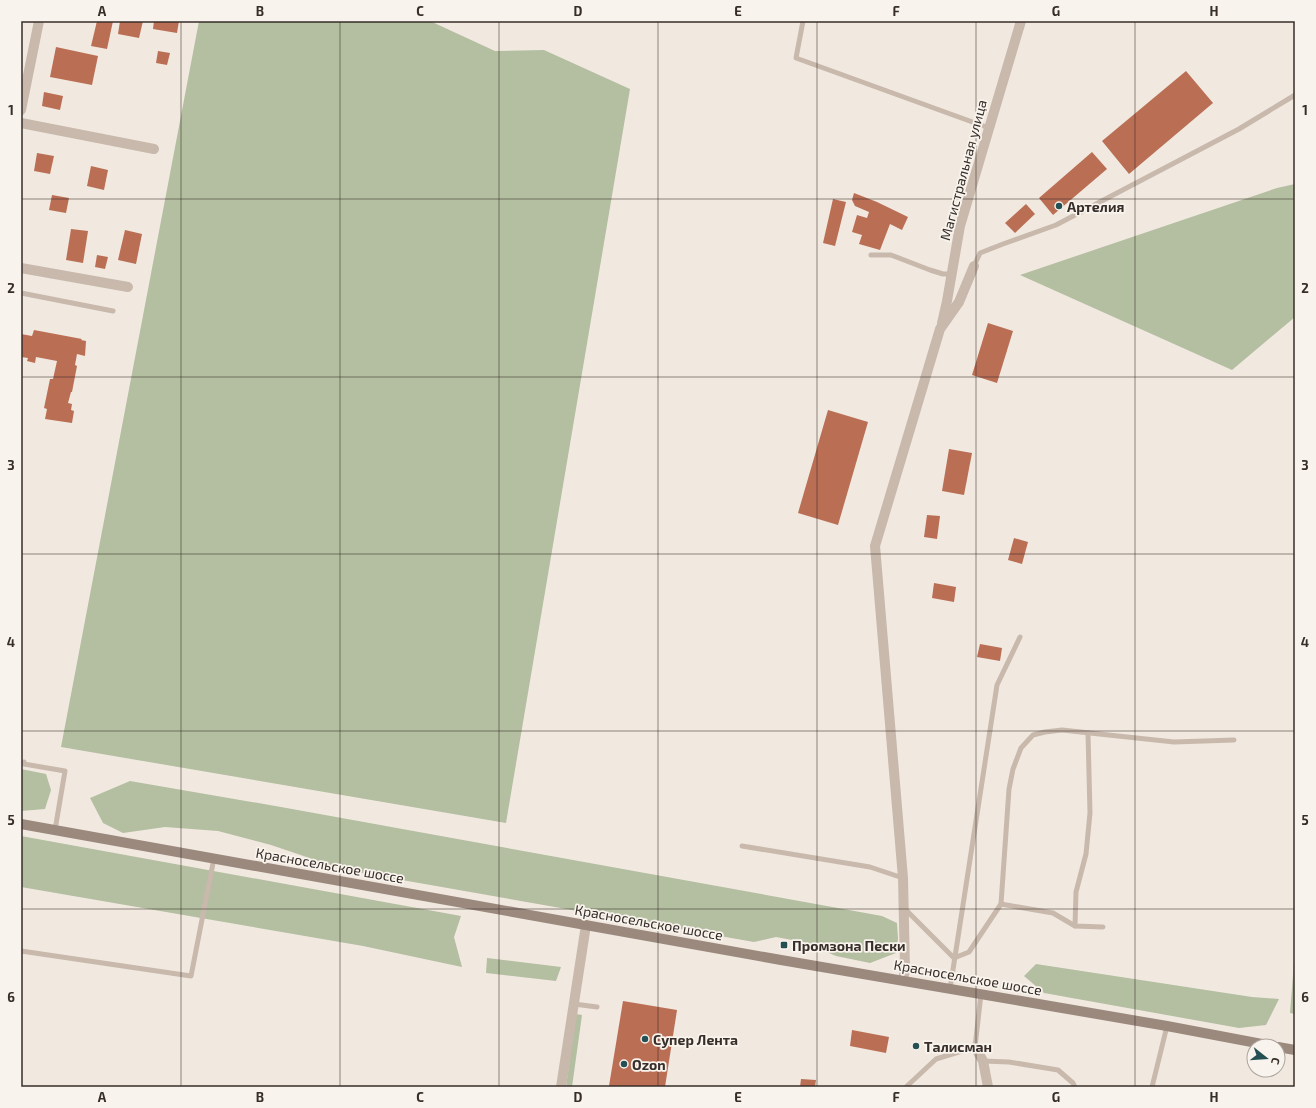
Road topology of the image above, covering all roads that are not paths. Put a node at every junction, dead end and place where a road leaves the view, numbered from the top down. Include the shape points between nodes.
1 (39, 21) edge
2 (803, 21) edge
3 (1021, 21) edge
4 (1295, 95) edge
5 (21, 110) edge
6 (21, 123) edge
7 (989, 128) junction
8 (154, 149) dead end
9 (871, 255) dead end
10 (974, 266) joint
11 (21, 268) edge
12 (952, 274) junction
13 (128, 287) dead end
14 (21, 293) edge
15 (113, 311) dead end
16 (940, 329) junction
17 (1020, 637) dead end
18 (1088, 733) junction
19 (1234, 740) dead end
20 (24, 762) dead end
21 (21, 824) edge
22 (55, 830) junction
23 (742, 846) dead end
24 (214, 858) junction
25 (903, 878) junction
26 (1001, 904) junction
27 (903, 908) junction
28 (586, 925) junction
29 (1075, 926) junction
30 (1103, 927) dead end
31 (21, 951) edge
32 (954, 958) junction
33 (903, 980) junction
34 (950, 989) junction
35 (981, 994) junction
36 (574, 1004) junction
37 (597, 1007) dead end
38 (1167, 1026) junction
39 (1246, 1041) edge
40 (975, 1046) junction
41 (983, 1061) junction
42 (560, 1087) edge
43 (906, 1087) edge
44 (988, 1087) edge
45 (1075, 1087) edge
46 (1152, 1087) edge

1 - 5 street
2 - 7 lane via 796,58
3 - 7 street, Магистральная улица
4 - 10 lane via 1239,129 1056,224 980,253
6 - 8 street
7 - 12 street, Магистральная улица via 960,226
9 - 12 lane via 891,255 936,272
10 - 16 street via 959,302
11 - 13 street
12 - 16 street, Магистральная улица
14 - 15 lane
16 - 25 street, Магистральная улица via 875,546
17 - 32 lane via 997,686
18 - 19 lane via 1174,742
18 - 26 lane via 1062,730 1045,732 1033,735 1021,748 1009,789
18 - 29 lane via 1090,813 1086,854 1076,892
20 - 22 lane via 65,771
21 - 22 main road, Красносельское шоссе
22 - 24 main road, Красносельское шоссе
23 - 25 lane via 870,867
24 - 28 main road, Красносельское шоссе
24 - 31 lane via 191,976
25 - 27 street, Магистральная улица
26 - 29 lane via 1052,913
26 - 32 lane via 969,952
27 - 32 lane
27 - 33 street, Магистральная улица
28 - 33 main road, Красносельское шоссе
28 - 36 street
29 - 30 lane
32 - 34 lane
33 - 34 main road, Красносельское шоссе
34 - 35 main road, Красносельское шоссе
35 - 38 main road, Красносельское шоссе
35 - 40 lane
36 - 37 lane
36 - 42 street
38 - 39 main road, Красносельское шоссе
38 - 46 lane
40 - 41 street
40 - 43 lane via 936,1059
41 - 44 street
41 - 45 lane via 1009,1062 1058,1070

